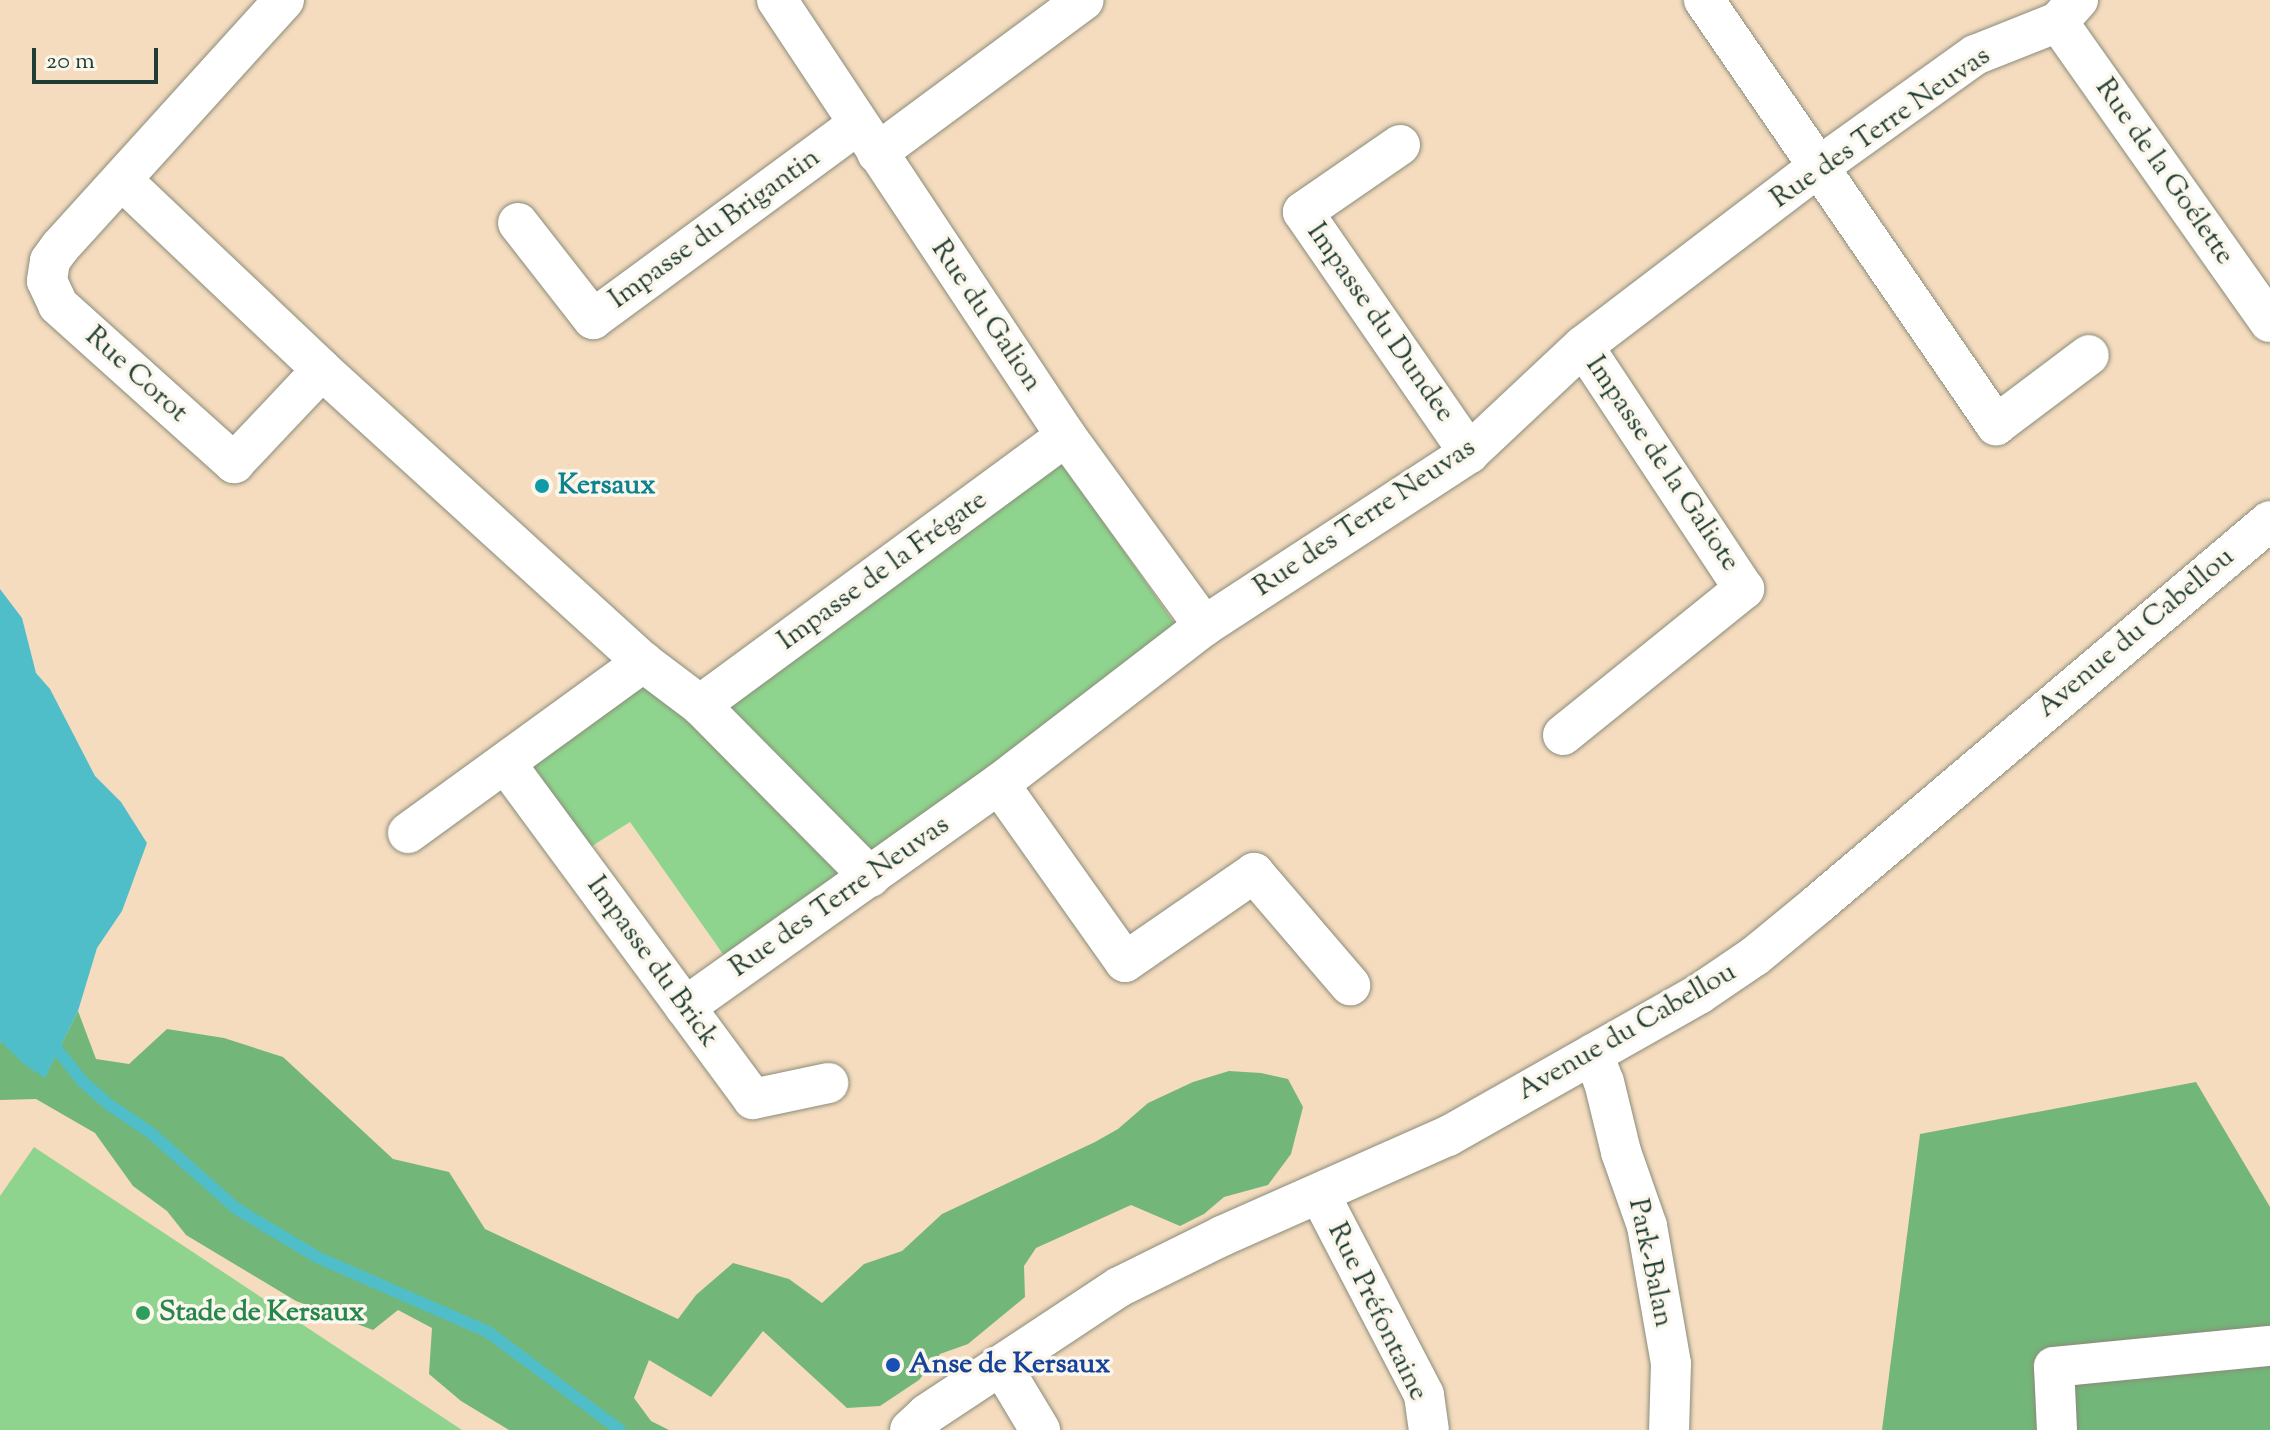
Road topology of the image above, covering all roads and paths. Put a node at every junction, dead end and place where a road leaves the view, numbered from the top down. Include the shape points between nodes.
1 (284, 0) edge
2 (777, 0) edge
3 (1084, 0) edge
4 (1704, 0) edge
5 (2068, 11) edge
6 (867, 139) junction
7 (1400, 145) dead end
8 (1817, 168) junction
9 (123, 181) junction
10 (518, 223) dead end
11 (2270, 322) edge
12 (1583, 346) junction
13 (2089, 355) dead end
14 (322, 370) junction
15 (1066, 436) junction
16 (1469, 453) junction
17 (2270, 521) edge
18 (1204, 626) junction
19 (643, 662) junction
20 (700, 705) junction
21 (1563, 735) dead end
22 (506, 764) junction
23 (999, 784) junction
24 (408, 833) dead end
25 (870, 877) junction
26 (1350, 985) dead end
27 (685, 1007) junction
28 (1593, 1054) junction
29 (828, 1083) dead end
30 (1320, 1195) junction
31 (2270, 1346) edge
32 (1001, 1365) junction
33 (910, 1430) edge
34 (1040, 1430) edge
35 (1429, 1430) edge
36 (1669, 1430) edge
37 (2057, 1430) edge

1 - 9 street, Rue Corot
2 - 6 street, Rue du Galion
3 - 6 street
4 - 8 street
5 - 8 street, Rue des Terre Neuvas via 1975,55
5 - 11 street, Rue de la Goélette
6 - 10 street, Impasse du Brigantin via 593,319
6 - 15 street, Rue du Galion
7 - 16 street, Impasse du Dundee via 1303,212
8 - 12 street, Rue des Terre Neuvas
8 - 13 street via 1996,425
9 - 14 street
9 - 14 street, Rue Corot via 50,261 47,281 58,305 234,463
12 - 16 street, Rue des Terre Neuvas
12 - 21 street, Impasse de la Galiote via 1744,589
14 - 19 street
15 - 18 street, Rue du Galion
15 - 20 street, Impasse de la Frégate
16 - 18 street, Rue des Terre Neuvas
17 - 28 street, Avenue du Cabellou via 1755,956
18 - 23 street, Rue des Terre Neuvas
19 - 20 street
19 - 22 street
20 - 25 street
22 - 24 street
22 - 27 street, Impasse du Brick
23 - 25 street, Rue des Terre Neuvas
23 - 26 street via 1125,962 1254,873
25 - 27 street, Rue des Terre Neuvas
27 - 29 street, Impasse du Brick via 753,1099
28 - 30 street, Avenue du Cabellou via 1448,1136
28 - 36 street, Park-Balan via 1647,1226 1671,1364
30 - 32 street, Avenue du Cabellou via 1119,1287
30 - 35 street, Rue Préfontaine via 1424,1395
31 - 37 street via 2054,1367
32 - 33 street, Avenue du Cabellou
32 - 34 street

